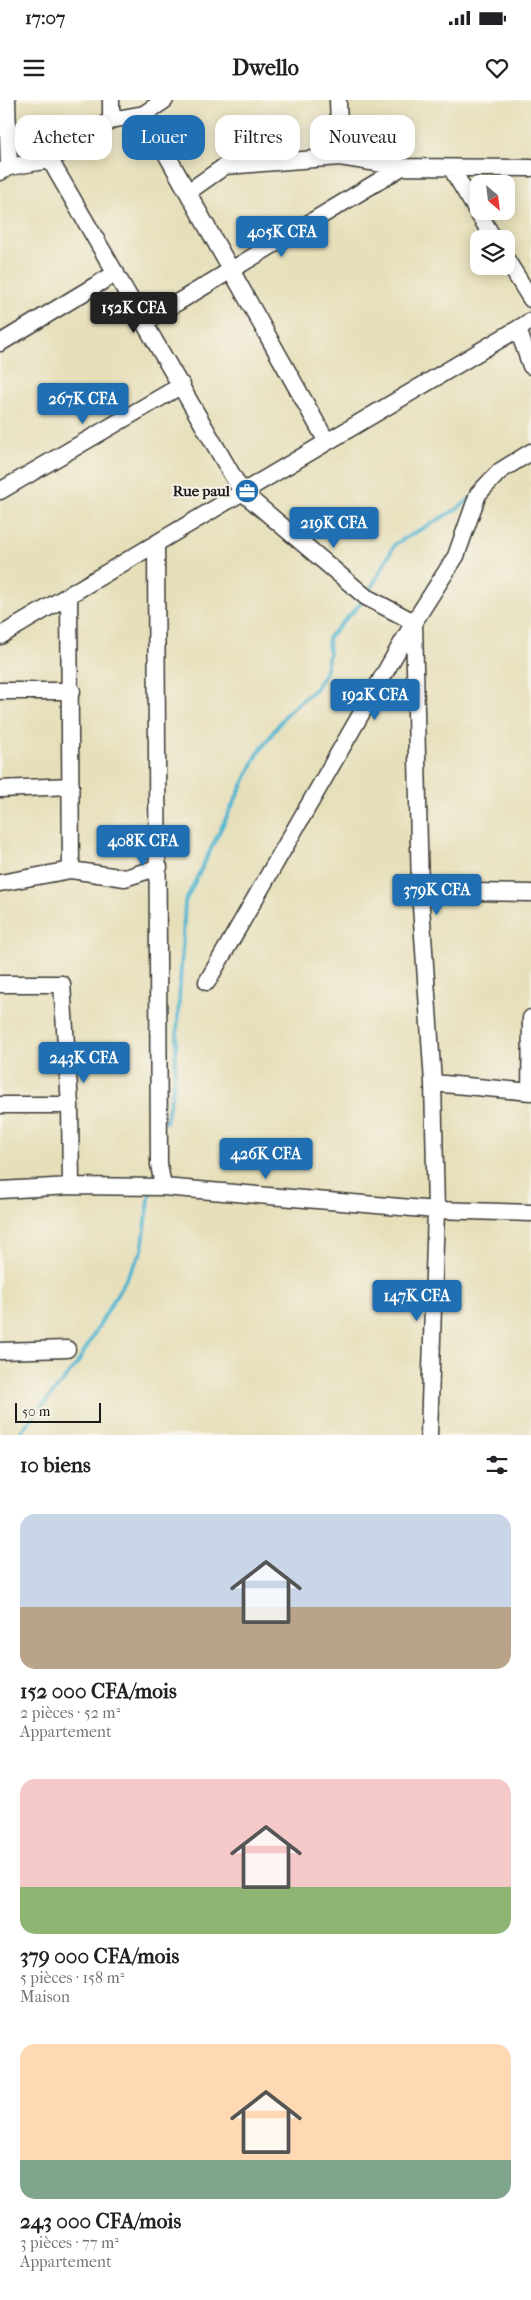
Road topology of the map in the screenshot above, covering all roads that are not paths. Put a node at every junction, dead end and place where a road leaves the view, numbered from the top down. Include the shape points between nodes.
1 (7, 100) edge
2 (111, 100) edge
3 (165, 100) edge
4 (338, 100) edge
5 (144, 114) junction
6 (111, 115) edge
7 (339, 115) edge
8 (112, 120) edge
9 (310, 159) edge
10 (50, 160) joint
11 (359, 160) edge
12 (402, 167) junction
13 (451, 168) junction
14 (531, 168) edge
15 (4, 170) edge
16 (188, 192) junction
17 (489, 230) edge
18 (231, 270) junction
19 (116, 273) junction
20 (515, 273) edge
21 (531, 299) edge
22 (145, 322) junction
23 (524, 325) edge
24 (0, 343) edge
25 (531, 366) edge
26 (182, 386) junction
27 (327, 442) junction
28 (531, 452) edge
29 (0, 491) edge
30 (242, 492) junction
31 (156, 544) junction
32 (69, 595) junction
33 (414, 622) junction
34 (0, 636) edge
35 (0, 690) edge
36 (72, 691) junction
37 (71, 786) junction
38 (0, 788) edge
39 (159, 867) junction
40 (71, 870) junction
41 (0, 884) edge
42 (420, 891) junction
43 (531, 893) edge
44 (208, 982) dead end
45 (0, 984) edge
46 (531, 1018) edge
47 (433, 1083) junction
48 (530, 1092) edge
49 (70, 1104) junction
50 (0, 1105) edge
51 (71, 1186) junction
52 (162, 1188) junction
53 (0, 1190) edge
54 (436, 1210) junction
55 (531, 1213) edge
56 (67, 1349) dead end
57 (0, 1351) edge
58 (429, 1435) edge

1 - 15 street
2 - 6 street
3 - 5 street
4 - 7 street
5 - 8 street
5 - 16 street
9 - 16 street via 224,166
10 - 15 street
10 - 19 street
11 - 12 street
12 - 13 street
12 - 18 street
13 - 14 street
13 - 17 street
16 - 18 street
18 - 22 street
18 - 27 street
19 - 22 street
19 - 24 street
20 - 21 street
22 - 26 street
23 - 25 street
23 - 27 street
26 - 29 street
26 - 30 street
27 - 30 street
28 - 33 street via 500,471 478,494 456,556
30 - 31 street
30 - 33 street via 366,597
31 - 32 street
31 - 39 street
32 - 34 street
32 - 36 street
33 - 42 street
33 - 44 street
35 - 36 street
36 - 37 street
37 - 38 street
37 - 40 street
39 - 40 street via 125,878
39 - 52 street via 158,1164
40 - 41 street
42 - 43 street
42 - 47 street
45 - 49 street via 62,984
46 - 48 street
47 - 48 street
47 - 54 street
49 - 50 street
49 - 51 street
51 - 52 street
51 - 53 street
52 - 54 street
54 - 55 street
54 - 58 street
56 - 57 street

